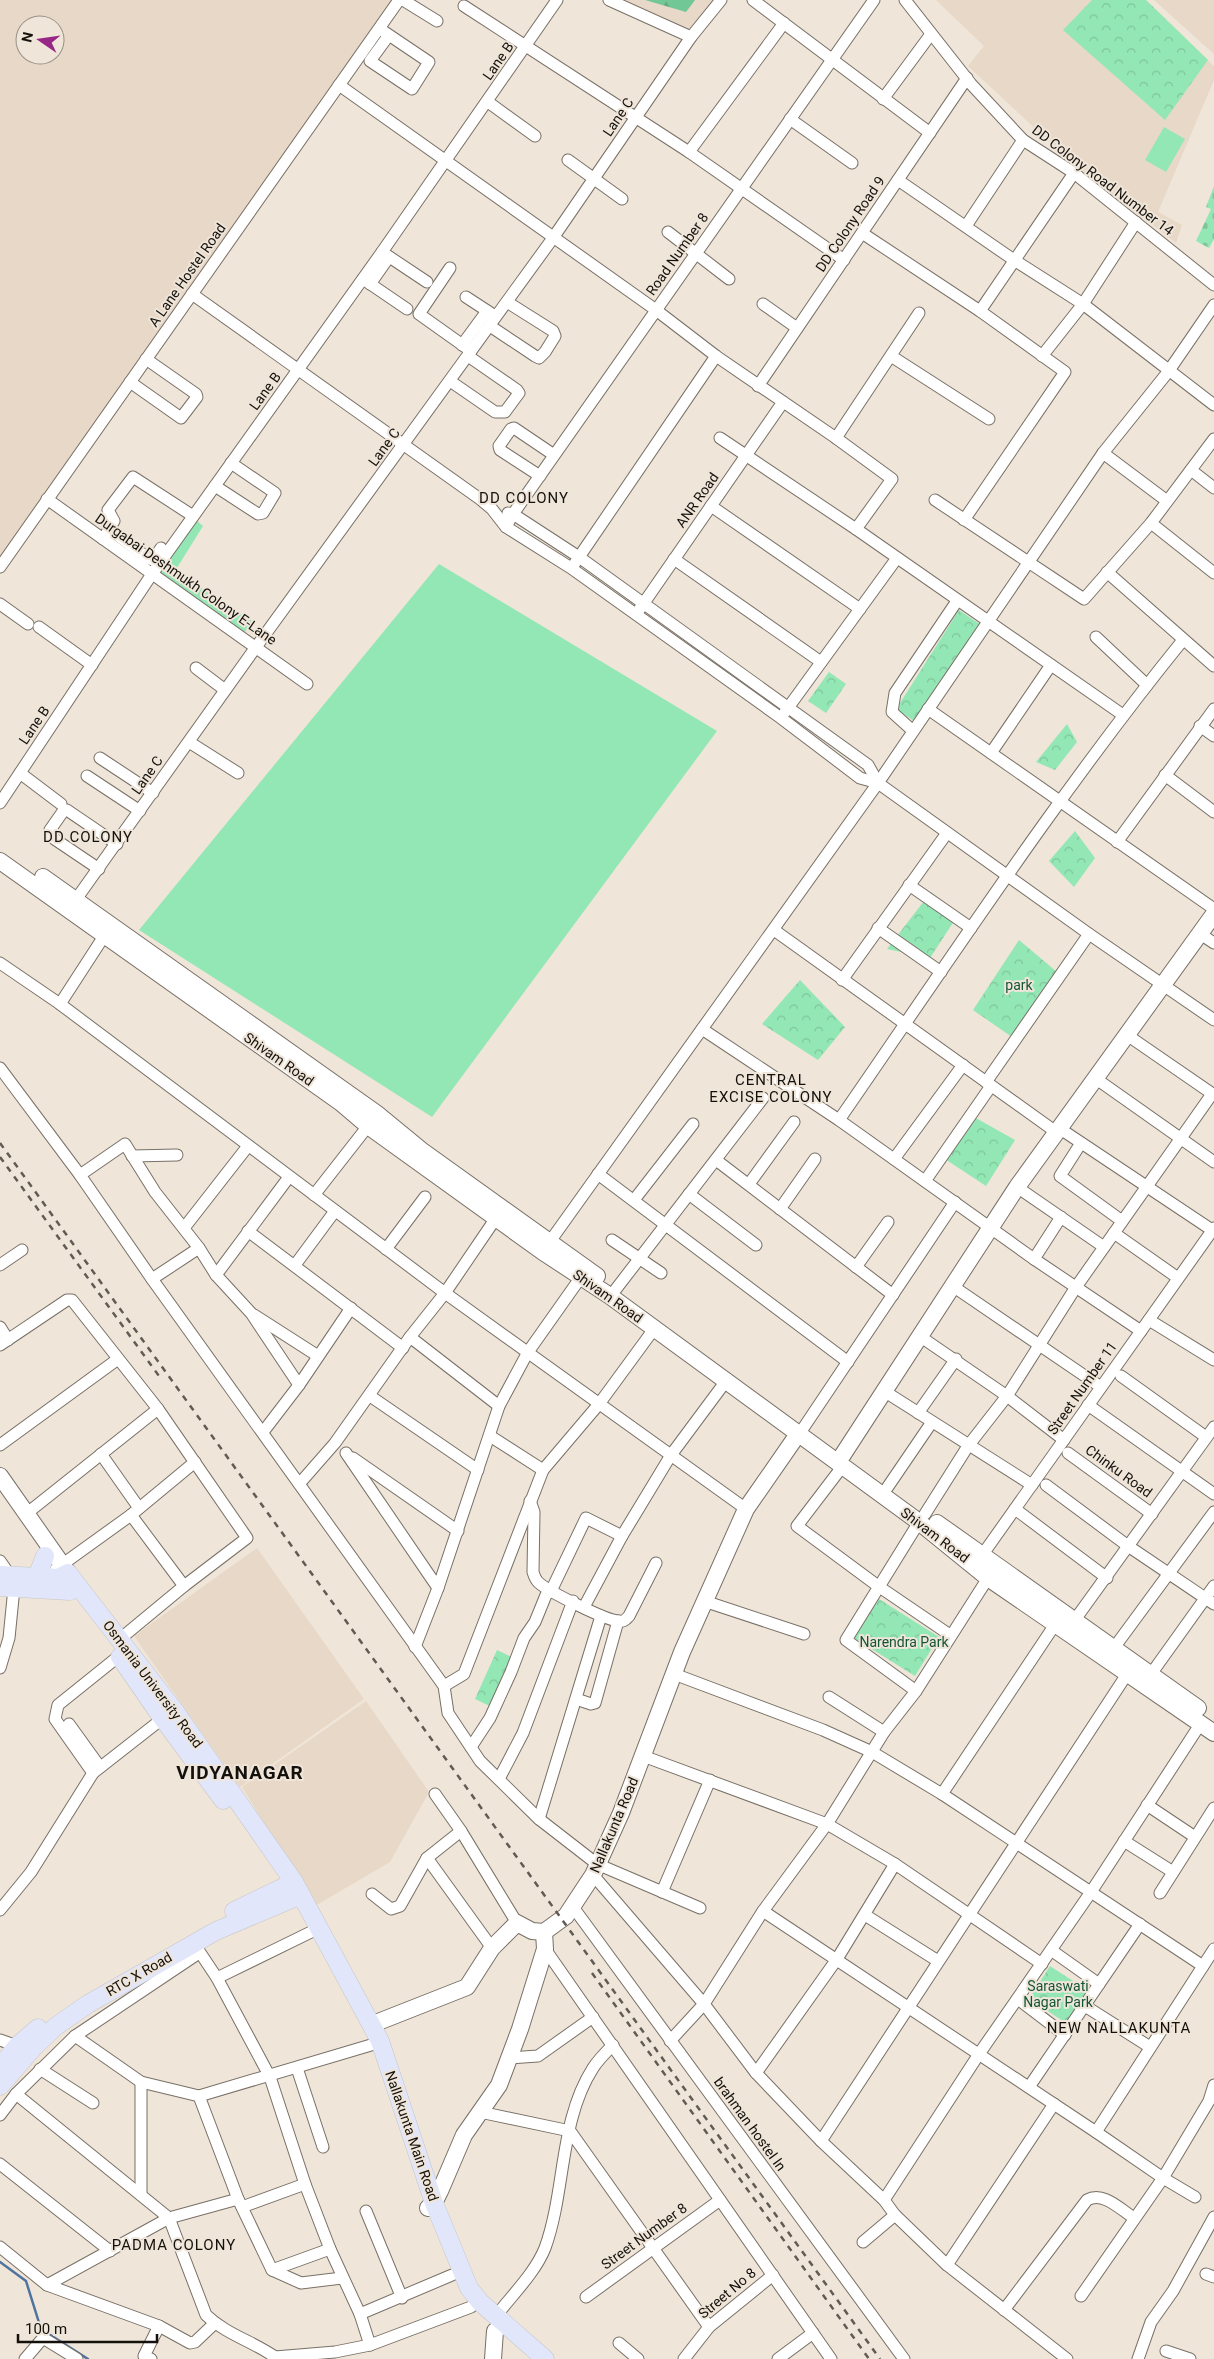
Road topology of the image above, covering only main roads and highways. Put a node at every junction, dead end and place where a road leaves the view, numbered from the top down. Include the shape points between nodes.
1 (0, 848) edge
2 (0, 861) edge
3 (73, 904) junction
4 (1214, 914) edge
5 (107, 931) junction
6 (547, 1247) junction
7 (807, 1435) junction
8 (842, 1462) junction
9 (0, 1476) edge
10 (0, 1497) edge
11 (922, 1518) junction
12 (979, 1561) junction
13 (62, 1574) junction
14 (5, 1577) edge
15 (120, 1647) junction
16 (1131, 1668) junction
17 (1210, 1725) edge
18 (293, 1891) junction
19 (545, 1940) junction
20 (52, 2023) junction
21 (372, 2024) junction
22 (0, 2067) edge
23 (0, 2086) edge
24 (431, 2206) junction
25 (496, 2323) junction
26 (493, 2359) edge
27 (531, 2359) edge
28 (545, 2359) edge

1 - 3 main road, Shivam Road
2 - 3 main road, Shivam Road
3 - 5 main road, Shivam Road
4 - 8 main road via 1017,1187
5 - 6 main road, Shivam Road via 368,1108
5 - 6 main road, Shivam Road via 496,1218
6 - 7 main road, Shivam Road via 581,1277
6 - 7 main road, Shivam Road via 616,1289
7 - 8 main road, Shivam Road
7 - 19 main road, Nallakunta Road via 746,1509 704,1601 595,1870 566,1916
8 - 11 main road, Shivam Road
8 - 11 main road, Shivam Road via 888,1488
9 - 13 main road, Osmania University Road
10 - 13 main road, Osmania University Road
11 - 12 main road, Shivam Road
12 - 16 main road, Shivam Road via 1074,1621
12 - 16 main road, Shivam Road via 988,1578
13 - 14 main road
13 - 14 main road
13 - 15 main road, Osmania University Road
15 - 18 main road, Osmania University Road via 162,1719
15 - 18 main road, Osmania University Road via 174,1710
16 - 17 main road, Shivam Road
16 - 17 main road, Shivam Road via 1151,1674
18 - 20 main road, RTC X Road via 216,1930 196,1948
18 - 20 main road, RTC X Road via 187,1933 87,1992
18 - 21 main road, Nallakunta Main Road
18 - 24 main road, Nallakunta Main Road via 371,2045
19 - 21 main road via 517,1923 492,1948 467,1987
19 - 24 main road via 499,2084 464,2135
20 - 22 main road, RTC X Road via 18,2046
20 - 23 main road, RTC X Road
21 - 24 main road, Nallakunta Main Road
24 - 25 main road, Nallakunta Main Road via 469,2288
24 - 25 main road, Nallakunta Main Road via 452,2275 471,2307
25 - 26 main road
25 - 27 main road, Nallakunta Main Road
25 - 28 main road, Nallakunta Main Road

